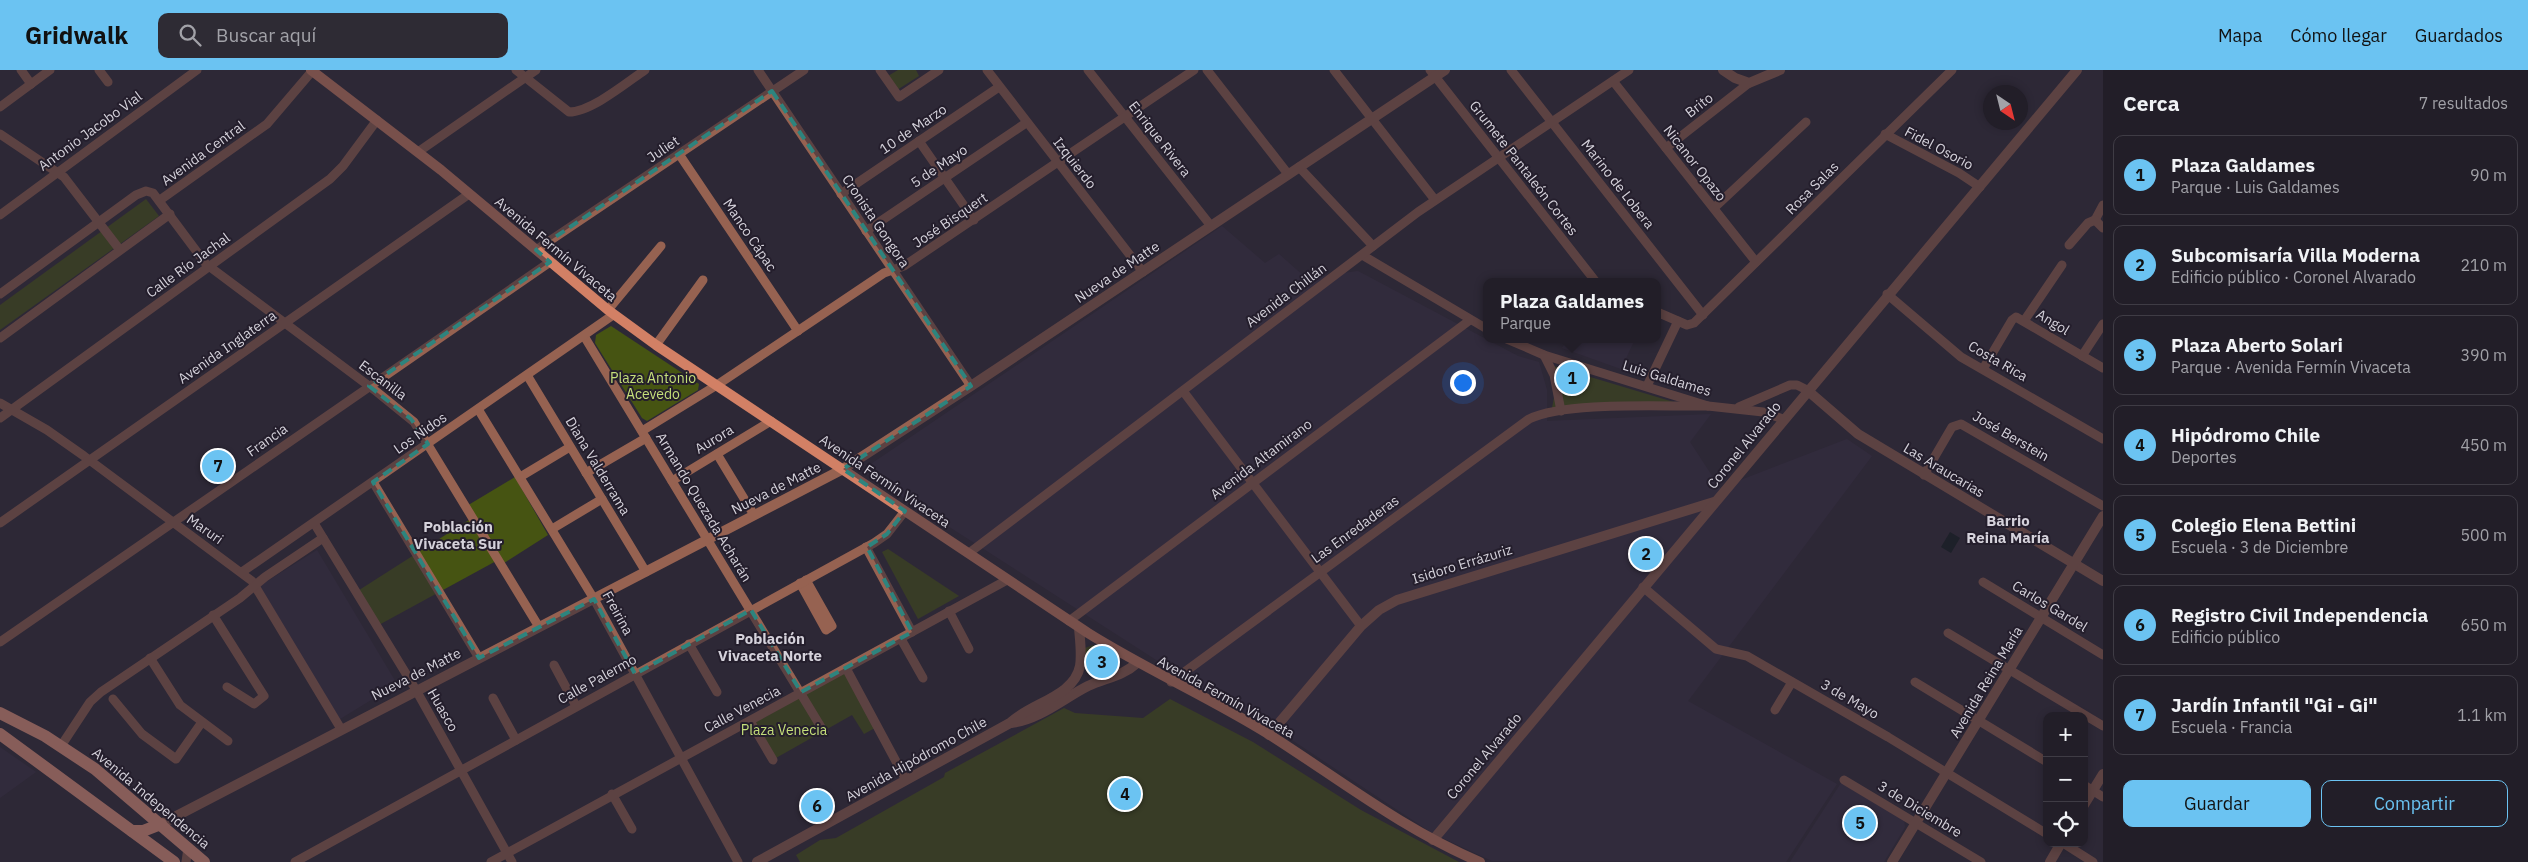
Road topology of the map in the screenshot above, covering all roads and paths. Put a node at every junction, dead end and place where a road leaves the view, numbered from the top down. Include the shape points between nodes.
1 (20, 70) edge
2 (50, 70) edge
3 (99, 70) edge
4 (197, 70) edge
5 (312, 70) edge
6 (516, 70) edge
7 (536, 70) edge
8 (645, 70) edge
9 (758, 70) edge
10 (804, 70) edge
11 (880, 70) edge
12 (940, 70) edge
13 (987, 70) edge
14 (1088, 70) edge
15 (1194, 70) edge
16 (1207, 70) edge
17 (1334, 70) edge
18 (1445, 70) edge
19 (1510, 70) edge
20 (1629, 70) edge
21 (1723, 70) edge
22 (1780, 70) edge
23 (1952, 70) edge
24 (2077, 70) edge
25 (928, 73) edge
26 (1433, 73) edge
27 (525, 78) junction
28 (1613, 81) junction
29 (108, 82) dead end
30 (1749, 83) junction
31 (31, 84) junction
32 (1000, 87) junction
33 (772, 91) junction
34 (0, 107) edge
35 (1125, 117) junction
36 (1371, 118) junction
37 (377, 120) junction
38 (1551, 122) junction
39 (1806, 122) dead end
40 (1026, 123) junction
41 (0, 134) edge
42 (1885, 134) junction
43 (919, 141) junction
44 (1666, 148) junction
45 (418, 152) junction
46 (679, 154) junction
47 (1498, 158) junction
48 (1058, 163) junction
49 (1299, 167) junction
50 (58, 173) junction
51 (1288, 174) junction
52 (945, 178) junction
53 (1980, 186) junction
54 (469, 194) junction
55 (841, 194) junction
56 (160, 200) junction
57 (1435, 200) junction
58 (2103, 205) edge
59 (1714, 208) junction
60 (170, 214) junction
61 (0, 215) edge
62 (974, 220) junction
63 (2095, 220) junction
64 (98, 222) junction
65 (1211, 226) junction
66 (2103, 228) edge
67 (866, 231) junction
68 (2069, 245) dead end
69 (661, 246) dead end
70 (1374, 246) junction
71 (120, 250) junction
72 (536, 250) junction
73 (1362, 255) junction
74 (550, 262) junction
75 (1756, 262) junction
76 (2062, 265) dead end
77 (210, 267) junction
78 (893, 271) junction
79 (1143, 272) junction
80 (1593, 278) edge
81 (703, 280) dead end
82 (0, 294) edge
83 (1888, 294) junction
84 (610, 312) junction
85 (1661, 314) edge
86 (1703, 314) junction
87 (1470, 320) junction
88 (1678, 321) junction
89 (2024, 322) junction
90 (284, 324) junction
91 (2103, 324) edge
92 (1483, 327) edge
93 (798, 331) junction
94 (584, 336) junction
95 (0, 338) edge
96 (1516, 343) edge
97 (656, 345) junction
98 (1544, 355) junction
99 (2082, 356) junction
100 (2103, 368) edge
101 (1983, 369) junction
102 (527, 375) junction
103 (717, 385) junction
104 (369, 386) junction
105 (970, 386) junction
106 (1647, 386) junction
107 (1807, 390) junction
108 (1183, 391) junction
109 (0, 403) edge
110 (1708, 406) junction
111 (1736, 408) junction
112 (478, 409) junction
113 (11, 410) junction
114 (1561, 412) junction
115 (0, 418) edge
116 (1783, 419) junction
117 (770, 421) junction
118 (644, 434) junction
119 (2103, 439) edge
120 (428, 444) junction
121 (570, 447) junction
122 (717, 454) junction
123 (90, 460) junction
124 (843, 469) junction
125 (586, 473) junction
126 (1924, 475) junction
127 (520, 477) junction
128 (672, 481) junction
129 (373, 482) junction
130 (1253, 482) junction
131 (602, 499) junction
132 (1715, 502) junction
133 (2103, 506) edge
134 (905, 511) junction
135 (1683, 512) junction
136 (754, 515) junction
137 (2103, 516) edge
138 (0, 523) edge
139 (172, 523) junction
140 (314, 524) junction
141 (1695, 526) junction
142 (552, 529) junction
143 (323, 538) junction
144 (707, 540) junction
145 (866, 547) junction
146 (969, 553) junction
147 (2074, 564) junction
148 (242, 572) junction
149 (646, 572) junction
150 (1320, 572) junction
151 (1007, 580) junction
152 (2103, 581) edge
153 (803, 582) junction
154 (1983, 582) dead end
155 (256, 586) junction
156 (1643, 587) junction
157 (594, 599) junction
158 (817, 607) dead end
159 (751, 610) junction
160 (949, 611) junction
161 (213, 616) junction
162 (2042, 617) junction
163 (1069, 621) junction
164 (1361, 626) junction
165 (539, 627) junction
166 (1079, 628) junction
167 (912, 632) junction
168 (1948, 633) dead end
169 (901, 639) junction
170 (0, 642) edge
171 (689, 644) junction
172 (970, 649) dead end
173 (2103, 655) edge
174 (150, 658) junction
175 (479, 658) junction
176 (1137, 663) junction
177 (554, 665) dead end
178 (846, 668) junction
179 (2010, 669) junction
180 (635, 674) junction
181 (923, 678) dead end
182 (1171, 682) junction
183 (1792, 682) junction
184 (1915, 682) dead end
185 (228, 687) dead end
186 (416, 690) junction
187 (717, 692) dead end
188 (801, 692) junction
189 (493, 698) dead end
190 (113, 699) dead end
191 (576, 706) junction
192 (1775, 710) dead end
193 (0, 713) edge
194 (750, 721) junction
195 (1978, 721) junction
196 (202, 722) junction
197 (1010, 723) junction
198 (2103, 726) edge
199 (341, 729) junction
200 (824, 732) dead end
201 (0, 734) edge
202 (1269, 735) junction
203 (228, 740) dead end
204 (516, 740) junction
205 (61, 746) junction
206 (681, 757) junction
207 (773, 760) dead end
208 (2043, 760) edge
209 (461, 770) junction
210 (1947, 773) junction
211 (2103, 774) edge
212 (906, 780) junction
213 (1844, 780) dead end
214 (2089, 788) edge
215 (612, 794) junction
216 (2103, 797) edge
217 (2085, 802) edge
218 (1916, 823) junction
219 (161, 824) junction
220 (632, 830) dead end
221 (132, 831) junction
222 (2043, 832) edge
223 (1433, 840) junction
224 (2059, 847) edge
225 (2069, 847) edge
226 (188, 848) junction
227 (507, 853) junction
228 (174, 862) edge
229 (186, 862) edge
230 (204, 862) edge
231 (295, 862) edge
232 (491, 862) edge
233 (512, 862) edge
234 (738, 862) edge
235 (757, 862) edge
236 (1480, 862) edge
237 (1892, 862) edge
238 (1981, 862) edge
239 (2050, 862) edge
240 (2093, 862) edge

1 - 31 street
2 - 31 street
3 - 29 street
4 - 50 street, Antonio Jacobo Vial
5 - 37 main road, Avenida Fermín Vivaceta
5 - 56 street, Avenida Central via 267,124
6 - 27 street
7 - 27 street
8 - 27 street via 587,108 574,112 569,112
9 - 33 street, Cronista Gongora
10 - 33 street, Juliet
11 - 25 street via 899,98
12 - 25 street
13 - 32 street, Izquierdo
14 - 35 street, Enrique Rivera
15 - 35 street, José Bisquert
16 - 51 street
17 - 36 street
18 - 26 street, Nueva de Matte
19 - 38 street, Marino de Lobera
20 - 28 street, Avenida Chillán
21 - 30 street
22 - 30 street
23 - 42 street, Rosa Salas
24 - 53 street, Coronel Alvarado
26 - 36 street, Nueva de Matte
26 - 47 street, Grumete Pantaleón Cortes
27 - 45 street
28 - 38 street, Avenida Chillán
28 - 44 street, Nicanor Opazo
30 - 44 street, Brito
31 - 34 street
32 - 40 street, Izquierdo
32 - 43 street, 10 de Marzo
33 - 46 street, Juliet
33 - 55 street, Cronista Gongora
35 - 48 street, José Bisquert
35 - 65 street, Enrique Rivera
36 - 49 street, Nueva de Matte
36 - 57 street
37 - 45 main road, Avenida Fermín Vivaceta
37 - 77 street, Calle Río Jachal via 336,175
38 - 47 street, Avenida Chillán
38 - 86 street, Marino de Lobera
39 - 59 street
40 - 48 street, Izquierdo
40 - 52 street, 5 de Mayo
41 - 50 street
42 - 53 street, Fidel Osorio
42 - 75 street, Rosa Salas
43 - 52 street
43 - 55 street, 10 de Marzo
44 - 59 street, Nicanor Opazo
45 - 54 main road, Avenida Fermín Vivaceta
46 - 72 street, Juliet
46 - 93 street, Manco Cápac
47 - 57 street, Avenida Chillán
47 - 80 street, Grumete Pantaleón Cortes
48 - 62 street, José Bisquert
48 - 79 street, Izquierdo
49 - 51 street, Nueva de Matte
49 - 70 street
50 - 61 street, Antonio Jacobo Vial
50 - 64 street via 72,186
51 - 65 street, Nueva de Matte
52 - 62 street
52 - 67 street, 5 de Mayo
53 - 83 street, Coronel Alvarado
54 - 72 main road, Avenida Fermín Vivaceta
54 - 90 street, Avenida Inglaterra
55 - 67 street, Cronista Gongora
56 - 60 street, Escanilla
56 - 64 street, Avenida Central via 152,192 139,193
57 - 70 street, Avenida Chillán
58 - 63 street
59 - 75 street, Nicanor Opazo
60 - 71 street
60 - 77 street, Escanilla
62 - 78 street, José Bisquert
63 - 66 street
63 - 68 street via 2088,223
64 - 71 street
64 - 82 street, Avenida Central
65 - 79 street, Nueva de Matte
67 - 78 street, Cronista Gongora
69 - 84 street, Los Nidos
70 - 73 street, Avenida Chillán
71 - 95 street
72 - 74 main road, Avenida Fermín Vivaceta
73 - 87 street
73 - 108 street, Avenida Chillán
74 - 84 main road, Avenida Fermín Vivaceta
74 - 104 street, Francia
75 - 86 street, Rosa Salas
76 - 89 street
77 - 90 street, Escanilla
77 - 113 street, Calle Río Jachal
78 - 93 street, José Bisquert via 884,273
78 - 105 street, Cronista Gongora
79 - 105 street, Nueva de Matte
81 - 97 street
83 - 101 street, Costa Rica via 1950,349
83 - 107 street, Coronel Alvarado
84 - 94 street, Los Nidos
84 - 97 main road, Avenida Fermín Vivaceta
85 - 88 street
86 - 88 street, Rosa Salas via 1691,325
87 - 92 street
87 - 130 street, Avenida Altamirano
88 - 106 street
89 - 99 street, Angol
89 - 101 street, Angol via 2018,317 2013,318
90 - 104 street, Escanilla
90 - 123 street, Avenida Inglaterra
91 - 99 street
93 - 103 street, José Bisquert
94 - 102 street, Los Nidos
94 - 118 street, Armando Quezada Acharán
96 - 98 street, Luis Galdames
97 - 103 main road, Avenida Fermín Vivaceta
98 - 106 street, Luis Galdames
98 - 114 street via 1554,375
99 - 100 street, Angol
101 - 119 street, Costa Rica
102 - 112 street, Los Nidos
102 - 121 street, Diana Valderrama
103 - 117 main road, Avenida Fermín Vivaceta
103 - 118 street, José Bisquert
104 - 120 street, Escanilla via 411,420
104 - 139 street, Francia
105 - 124 street, Nueva de Matte
106 - 110 street, Luis Galdames
107 - 111 street, Luis Galdames via 1790,385
107 - 116 street, Coronel Alvarado
107 - 126 street, Las Araucarias via 1851,429
108 - 130 street
108 - 146 street, Avenida Chillán
109 - 113 street, Maruri
110 - 111 street, Luis Galdames
110 - 114 street, Las Enredaderas
111 - 116 street, Luis Galdames via 1773,414
112 - 120 street, Los Nidos
112 - 127 street, Freirina
113 - 115 street, Calle Río Jachal
113 - 123 street, Maruri
114 - 150 street, Las Enredaderas via 1524,422
116 - 132 street, Coronel Alvarado
117 - 122 street, Aurora
117 - 124 main road, Avenida Fermín Vivaceta
118 - 125 street, José Bisquert
118 - 128 street, Armando Quezada Acharán
120 - 129 street, Los Nidos
120 - 165 street, Escanilla
121 - 125 street, Diana Valderrama
121 - 127 street
122 - 128 street, Aurora
122 - 136 street
123 - 138 street, Avenida Inglaterra
123 - 139 street, Maruri
124 - 134 main road, Avenida Fermín Vivaceta
124 - 136 street, Nueva de Matte
125 - 131 street, Diana Valderrama
126 - 133 street, José Berstein via 1952,427 1961,424
126 - 147 street, Las Araucarias
127 - 142 street, Freirina
128 - 144 street, Armando Quezada Acharán
129 - 140 street, Los Nidos
129 - 175 street
130 - 150 street
130 - 163 street, Avenida Altamirano
131 - 142 street
131 - 149 street, Diana Valderrama
132 - 135 street, Isidoro Errázuriz
132 - 141 street, Coronel Alvarado
134 - 145 street, Calle Palermo via 887,534
134 - 146 main road, Avenida Fermín Vivaceta
135 - 141 street via 1692,515
135 - 164 street, Isidoro Errázuriz via 1413,593 1384,607
136 - 144 street, Nueva de Matte
137 - 147 street, Avenida Reina María
139 - 148 street, Maruri
139 - 170 street, Francia
140 - 143 street, Huasco
140 - 148 street, Los Nidos
141 - 156 street, Coronel Alvarado
142 - 157 street, Freirina
143 - 155 street
143 - 186 street, Huasco
144 - 149 street, Nueva de Matte
144 - 159 street, Armando Quezada Acharán
145 - 153 street, Calle Palermo
145 - 167 street
146 - 151 main road, Avenida Fermín Vivaceta
147 - 152 street, Las Araucarias
147 - 162 street, Avenida Reina María
148 - 155 street, Maruri
149 - 157 street, Nueva de Matte
150 - 164 street
150 - 182 street, Las Enredaderas
151 - 160 street, Calle Venecia
151 - 163 main road, Avenida Fermín Vivaceta
153 - 158 street
153 - 159 street, Calle Palermo
154 - 162 street, Carlos Gardel
155 - 161 street
155 - 199 street, Maruri
156 - 183 street, 3 de Mayo via 1716,649 1747,656
156 - 223 street, Coronel Alvarado
157 - 165 street, Nueva de Matte
157 - 180 street, Freirina
159 - 171 street, Calle Palermo
159 - 188 street, Armando Quezada Acharán
160 - 167 street, Calle Venecia
160 - 172 street
161 - 174 street
161 - 185 street via 264,696 254,704
162 - 173 street, Carlos Gardel
162 - 179 street, Avenida Reina María
163 - 166 main road, Avenida Fermín Vivaceta
164 - 202 street, Isidoro Errázuriz
165 - 175 street, Nueva de Matte
166 - 176 main road, Avenida Fermín Vivaceta
166 - 197 street, Avenida Hipódromo Chile via 1080,664 1072,684
167 - 169 street, Calle Venecia
168 - 179 street
169 - 178 street, Calle Venecia
169 - 181 street
171 - 180 street, Calle Palermo
171 - 187 street
174 - 196 street via 177,702
174 - 205 street via 94,698
175 - 186 street, Nueva de Matte
176 - 182 main road, Avenida Fermín Vivaceta
176 - 197 street, Avenida Hipódromo Chile via 1124,673 1089,686 1026,720
177 - 191 street
178 - 188 street, Calle Venecia
178 - 212 street
179 - 195 street, Avenida Reina María
179 - 198 street
180 - 191 street, Calle Palermo
180 - 206 street, Freirina
182 - 202 main road, Avenida Fermín Vivaceta
183 - 192 street
183 - 210 street, 3 de Mayo
184 - 195 street
186 - 199 street, Nueva de Matte
186 - 209 street, Huasco
188 - 194 street, Calle Venecia
188 - 200 street, Armando Quezada Acharán
189 - 204 street
190 - 196 street via 142,734 176,759
191 - 204 street, Calle Palermo
193 - 205 main road, Avenida Independencia
194 - 206 street, Calle Venecia
194 - 207 street
195 - 208 street
195 - 210 street, Avenida Reina María
196 - 203 street
197 - 212 street, Avenida Hipódromo Chile
199 - 219 street, Nueva de Matte
201 - 221 main road
202 - 223 main road, Avenida Fermín Vivaceta
204 - 209 street, Calle Palermo
205 - 219 main road, Avenida Independencia via 103,775
206 - 215 street, Calle Venecia
206 - 234 street, Freirina
209 - 227 street, Huasco
209 - 231 street, Calle Palermo
210 - 218 street, Avenida Reina María
210 - 222 street, 3 de Mayo
211 - 214 street
212 - 235 street, Avenida Hipódromo Chile
213 - 218 street, 3 de Diciembre
214 - 216 street
214 - 217 street
215 - 220 street
215 - 227 street, Calle Venecia
218 - 237 street, Avenida Reina María
218 - 238 street, 3 de Diciembre
219 - 221 main road via 143,831
219 - 226 main road, Avenida Independencia
221 - 228 main road
223 - 236 main road, Avenida Fermín Vivaceta
224 - 239 street
225 - 240 street
226 - 229 street
226 - 230 main road, Avenida Independencia
227 - 232 street, Calle Venecia
227 - 233 street, Huasco

